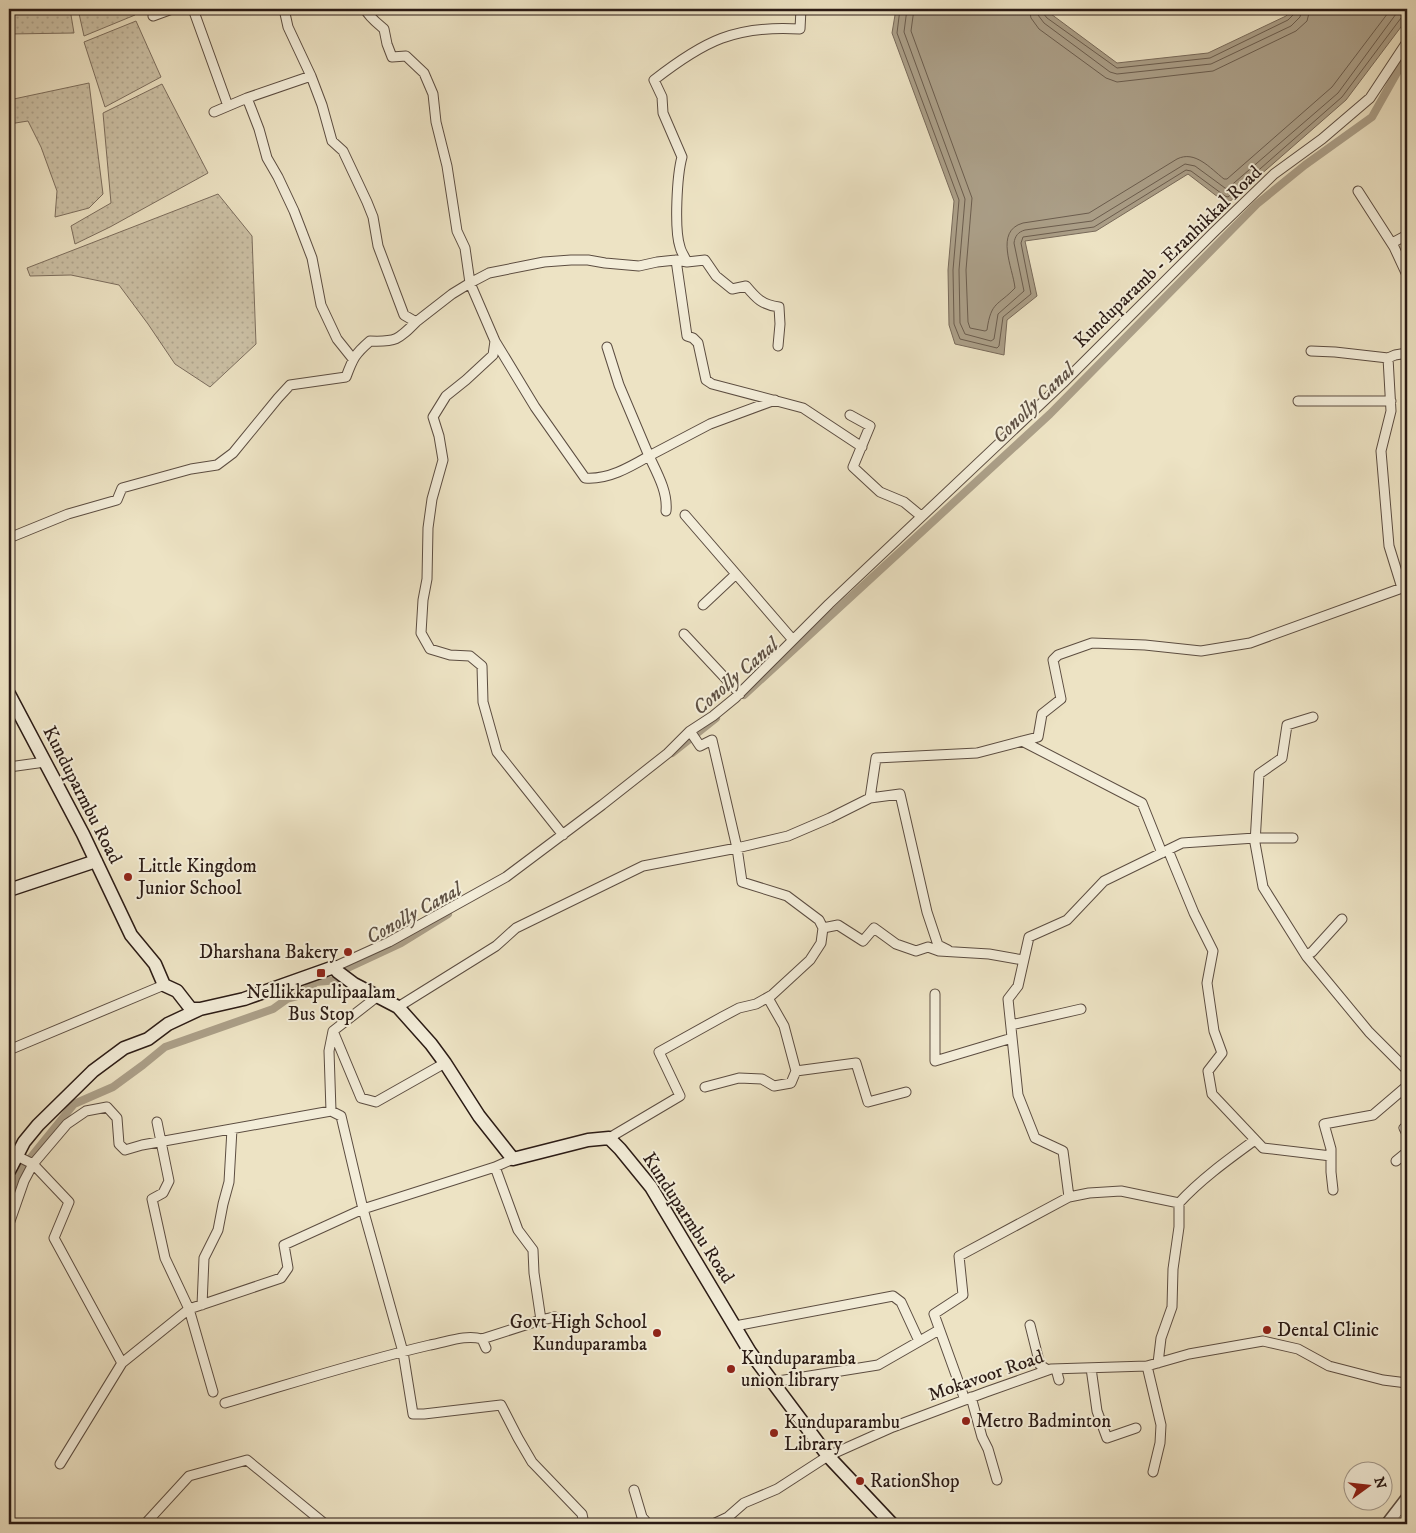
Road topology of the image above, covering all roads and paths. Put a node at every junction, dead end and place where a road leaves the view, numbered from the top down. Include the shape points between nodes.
1 (172, 9) edge
2 (193, 9) edge
3 (284, 9) edge
4 (366, 9) edge
5 (802, 9) edge
6 (152, 16) dead end
7 (1407, 42) edge
8 (311, 76) junction
9 (247, 98) junction
10 (228, 106) junction
11 (214, 112) dead end
12 (1358, 191) dead end
13 (1407, 236) edge
14 (1392, 243) junction
15 (676, 260) junction
16 (687, 262) junction
17 (1407, 275) edge
18 (470, 283) junction
19 (416, 322) junction
20 (495, 341) junction
21 (778, 346) dead end
22 (607, 347) dead end
23 (1311, 351) dead end
24 (1407, 353) edge
25 (1388, 358) junction
26 (353, 359) junction
27 (775, 400) junction
28 (1298, 401) dead end
29 (1391, 402) junction
30 (850, 415) dead end
31 (862, 447) junction
32 (649, 456) junction
33 (666, 511) dead end
34 (685, 515) dead end
35 (922, 516) junction
36 (9, 538) edge
37 (736, 574) junction
38 (1405, 588) edge
39 (702, 604) dead end
40 (684, 634) dead end
41 (793, 640) junction
42 (9, 694) edge
43 (740, 694) junction
44 (1313, 717) dead end
45 (691, 732) junction
46 (1022, 742) junction
47 (45, 762) junction
48 (9, 767) edge
49 (870, 798) junction
50 (563, 835) junction
51 (1255, 838) junction
52 (1293, 838) dead end
53 (736, 848) junction
54 (1165, 851) junction
55 (96, 861) junction
56 (9, 890) edge
57 (1342, 919) dead end
58 (823, 928) junction
59 (951, 951) junction
60 (1306, 955) junction
61 (1024, 960) junction
62 (339, 972) junction
63 (164, 985) junction
64 (935, 994) dead end
65 (378, 996) junction
66 (768, 998) junction
67 (398, 1006) junction
68 (200, 1009) junction
69 (1081, 1009) dead end
70 (1011, 1026) junction
71 (334, 1031) junction
72 (1012, 1038) junction
73 (9, 1050) edge
74 (445, 1063) junction
75 (1407, 1070) edge
76 (796, 1071) junction
77 (705, 1086) dead end
78 (1407, 1086) edge
79 (906, 1092) dead end
80 (331, 1111) junction
81 (158, 1122) dead end
82 (1407, 1126) edge
83 (232, 1129) junction
84 (1407, 1134) edge
85 (609, 1138) junction
86 (1255, 1140) junction
87 (162, 1142) junction
88 (1407, 1152) edge
89 (17, 1156) junction
90 (1331, 1156) junction
91 (513, 1159) junction
92 (1396, 1161) dead end
93 (33, 1164) junction
94 (495, 1167) junction
95 (9, 1171) edge
96 (1333, 1190) dead end
97 (1070, 1197) junction
98 (1179, 1203) junction
99 (363, 1210) junction
100 (9, 1224) edge
101 (202, 1305) junction
102 (189, 1309) junction
103 (554, 1317) dead end
104 (541, 1320) junction
105 (1030, 1325) dead end
106 (735, 1326) junction
107 (939, 1330) junction
108 (919, 1341) junction
109 (403, 1352) junction
110 (122, 1363) junction
111 (1158, 1363) junction
112 (1147, 1366) junction
113 (1091, 1368) junction
114 (1052, 1370) junction
115 (1059, 1380) dead end
116 (772, 1382) junction
117 (1407, 1383) edge
118 (213, 1392) dead end
119 (968, 1398) junction
120 (225, 1403) dead end
121 (1136, 1428) dead end
122 (828, 1456) junction
123 (60, 1464) dead end
124 (1153, 1472) dead end
125 (997, 1480) dead end
126 (634, 1490) dead end
127 (1407, 1498) edge
128 (1407, 1519) edge
129 (145, 1524) edge
130 (325, 1524) edge
131 (584, 1524) edge
132 (648, 1524) edge
133 (713, 1524) edge
134 (892, 1524) edge
135 (1387, 1524) edge
136 (1403, 1524) edge

1 - 6 street
2 - 10 street
3 - 8 street via 288,27
4 - 18 street via 384,29 392,57 406,56 424,73 434,94 436,122
5 - 16 street via 800,29 756,29 727,36 710,42 654,80 662,98 663,113 682,157 677,217 680,247
7 - 35 street, Kunduparamb - Eranhikkal Road via 1370,98 1322,140 1274,174 1063,383
8 - 9 street
8 - 19 street via 332,141 343,151 373,217 378,246 404,316
9 - 10 street
9 - 26 street via 267,158 294,211 312,258 321,304 337,339
10 - 11 street
12 - 14 street
13 - 14 street
14 - 17 street
15 - 16 street
15 - 18 street via 639,266 588,260 544,262 489,273
15 - 27 street via 688,336 698,343 706,380
16 - 21 street via 705,260 716,276 732,289 746,286 758,300 779,307
18 - 19 street
18 - 20 street
19 - 26 street via 401,337 389,342 370,341
20 - 32 street via 535,407 585,478 594,479 629,468
20 - 50 street via 493,355 446,396 433,417 443,460 428,528 421,633 430,648 450,655 470,656 482,666 483,702 497,752
22 - 32 street
23 - 25 street
24 - 25 street
25 - 29 street
26 - 36 street via 346,377 290,385 233,453 217,465 122,488 117,500 68,514
27 - 31 street via 803,408
27 - 32 street via 710,424
28 - 29 street
29 - 38 street via 1380,451 1389,546
30 - 31 street via 870,426
31 - 35 street via 853,467 880,492 904,502
32 - 33 street via 667,502
34 - 37 street
35 - 41 street, Kunduparamb - Eranhikkal Road
37 - 39 street
37 - 41 street
38 - 46 street via 1250,643 1201,651 1092,643 1058,655 1053,660 1061,699 1042,714 1038,738
40 - 43 street
41 - 43 street, Kunduparamb - Eranhikkal Road
42 - 47 main road, Kunduparmbu Road
43 - 45 street, Kunduparamb - Eranhikkal Road
44 - 51 street via 1287,726 1282,758 1260,774
45 - 50 street, Kunduparamb - Eranhikkal Road
45 - 53 street via 700,746 712,740
46 - 49 street via 977,753 876,758
46 - 54 street via 1142,803
47 - 48 street
47 - 55 main road, Kunduparmbu Road
49 - 53 street via 788,836
49 - 59 street via 900,794 927,912 938,945
50 - 62 street, Kunduparamb - Eranhikkal Road via 506,877
51 - 52 street
51 - 54 street via 1182,843
51 - 60 street via 1264,887
53 - 58 street via 742,882 787,896 818,920
53 - 67 street via 644,866 516,928 496,946
54 - 61 street via 1104,880 1067,920 1029,937
54 - 86 street via 1213,951 1207,983 1214,1030 1222,1053 1208,1070 1212,1094
55 - 56 main road
55 - 63 main road, Kunduparmbu Road via 131,935 155,964
57 - 60 street
58 - 59 street via 838,924 863,941 874,928 896,944 909,948
58 - 66 street via 821,943 810,960
59 - 61 street
60 - 75 street via 1369,1032
61 - 70 street via 1018,986 1008,999
62 - 65 main road
62 - 68 main road
63 - 68 main road, Kunduparmbu Road via 177,991 191,1009
63 - 73 street
64 - 72 street via 935,1061
65 - 67 main road
65 - 71 street
66 - 76 street via 784,1026
66 - 85 street via 722,1016 659,1052 680,1096
67 - 74 main road
68 - 89 main road via 168,1024 148,1039 124,1048 93,1071 38,1125
69 - 70 street
70 - 72 street
71 - 74 street via 362,1098 376,1102
71 - 80 street via 329,1051
72 - 97 street via 1018,1095 1035,1138 1063,1151
74 - 91 main road via 479,1116
76 - 77 street via 791,1083 774,1086 762,1079 739,1078
76 - 79 street via 856,1063 868,1102
78 - 90 street via 1373,1115 1324,1124
80 - 83 street
80 - 99 street via 341,1116
81 - 87 street
82 - 84 street via 1404,1128
83 - 87 street
83 - 101 street via 229,1182 218,1230 204,1258
85 - 91 main road via 588,1140
85 - 106 main road, Kunduparmbu Road via 651,1187
86 - 90 street via 1263,1148
86 - 98 street
87 - 93 street via 124,1150 119,1144 117,1118 107,1107 86,1110 67,1124
87 - 102 street via 169,1181 162,1193 152,1198 165,1258
88 - 92 street
89 - 93 street
89 - 95 main road
90 - 96 street
91 - 94 street
93 - 100 street
93 - 110 street via 69,1202 54,1238
94 - 99 street
94 - 104 street via 518,1230 533,1250
97 - 98 street via 1121,1191
97 - 107 street via 959,1256 963,1296 934,1314
98 - 111 street via 1172,1307 1161,1338
99 - 101 street via 284,1245 288,1268 281,1278
99 - 109 street
101 - 102 street
102 - 110 street
102 - 118 street
103 - 104 street
104 - 109 street via 484,1344 475,1337
105 - 114 street via 1040,1365
106 - 108 street via 892,1296 901,1302
106 - 116 main road, Kunduparmbu Road
107 - 108 street
107 - 119 street
108 - 116 street via 878,1365
109 - 120 street
109 - 131 street via 413,1414 502,1405 532,1462 582,1514
110 - 123 street
111 - 112 street, Mokavoor Road
111 - 117 street, Mokavoor Road via 1189,1354 1264,1341 1298,1349 1329,1366
112 - 113 street, Mokavoor Road
112 - 124 street via 1161,1425
113 - 114 street, Mokavoor Road
113 - 121 street via 1097,1411 1107,1438
114 - 115 street
114 - 119 street, Mokavoor Road
116 - 122 main road, Kunduparmbu Road
119 - 122 street, Mokavoor Road
119 - 125 street
122 - 133 street, Mokavoor Road via 777,1490 744,1503 728,1517
122 - 134 main road, Kunduparmbu Road
126 - 132 street via 642,1517
127 - 135 street
128 - 136 highway
129 - 130 street via 189,1476 247,1460

